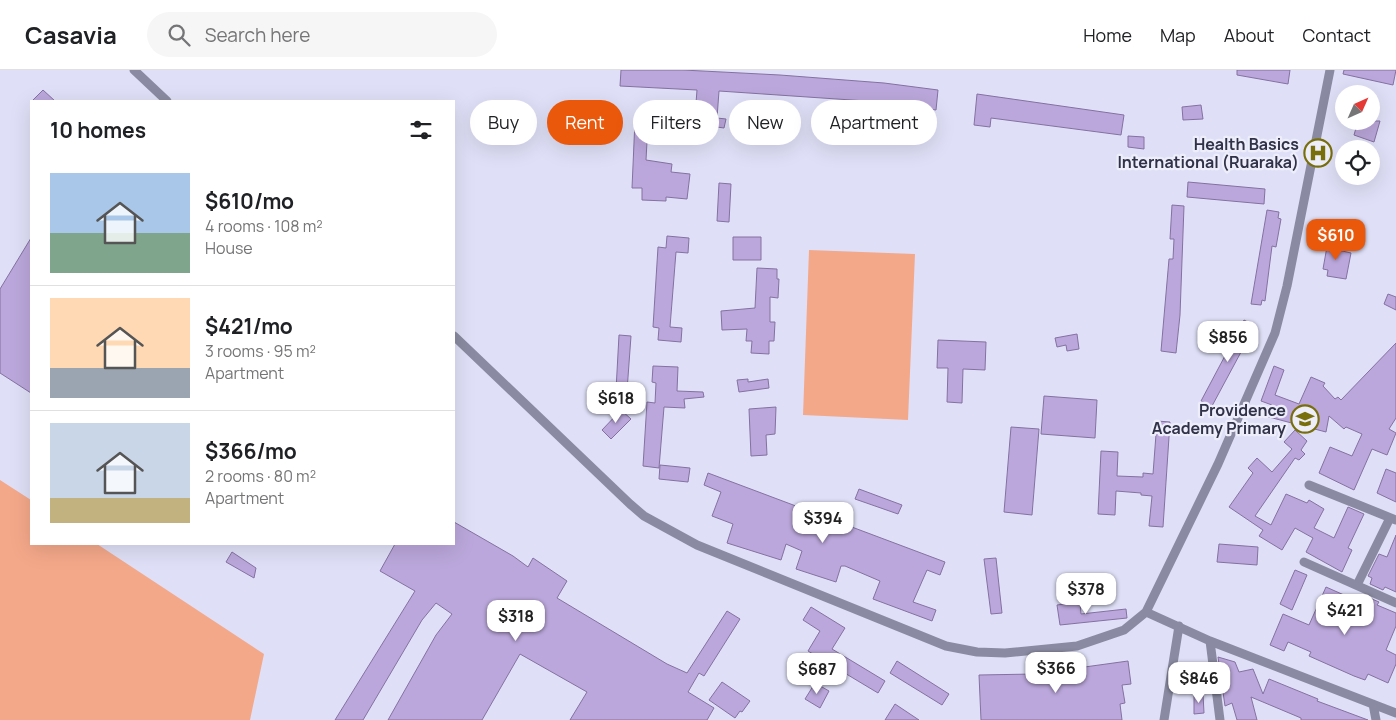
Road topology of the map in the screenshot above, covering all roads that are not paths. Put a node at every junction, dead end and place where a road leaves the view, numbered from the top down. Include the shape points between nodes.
1 (134, 70) edge
2 (1330, 70) edge
3 (166, 100) edge
4 (455, 337) edge
5 (1309, 485) dead end
6 (1393, 519) edge
7 (1304, 562) dead end
8 (1357, 586) junction
9 (1396, 602) edge
10 (1146, 612) junction
11 (1179, 626) junction
12 (1210, 641) junction
13 (1373, 704) junction
14 (1396, 713) edge
15 (1164, 720) edge
16 (1220, 720) edge
17 (1376, 720) edge

1 - 3 street
2 - 10 street via 1275,333 1218,464
4 - 10 street via 644,516 697,545 946,646 1005,653 1077,646 1124,630
5 - 6 street
6 - 8 street
7 - 8 street
8 - 9 street
10 - 11 street
11 - 12 street
11 - 15 street
12 - 13 street
12 - 16 street
13 - 14 street
13 - 17 street

